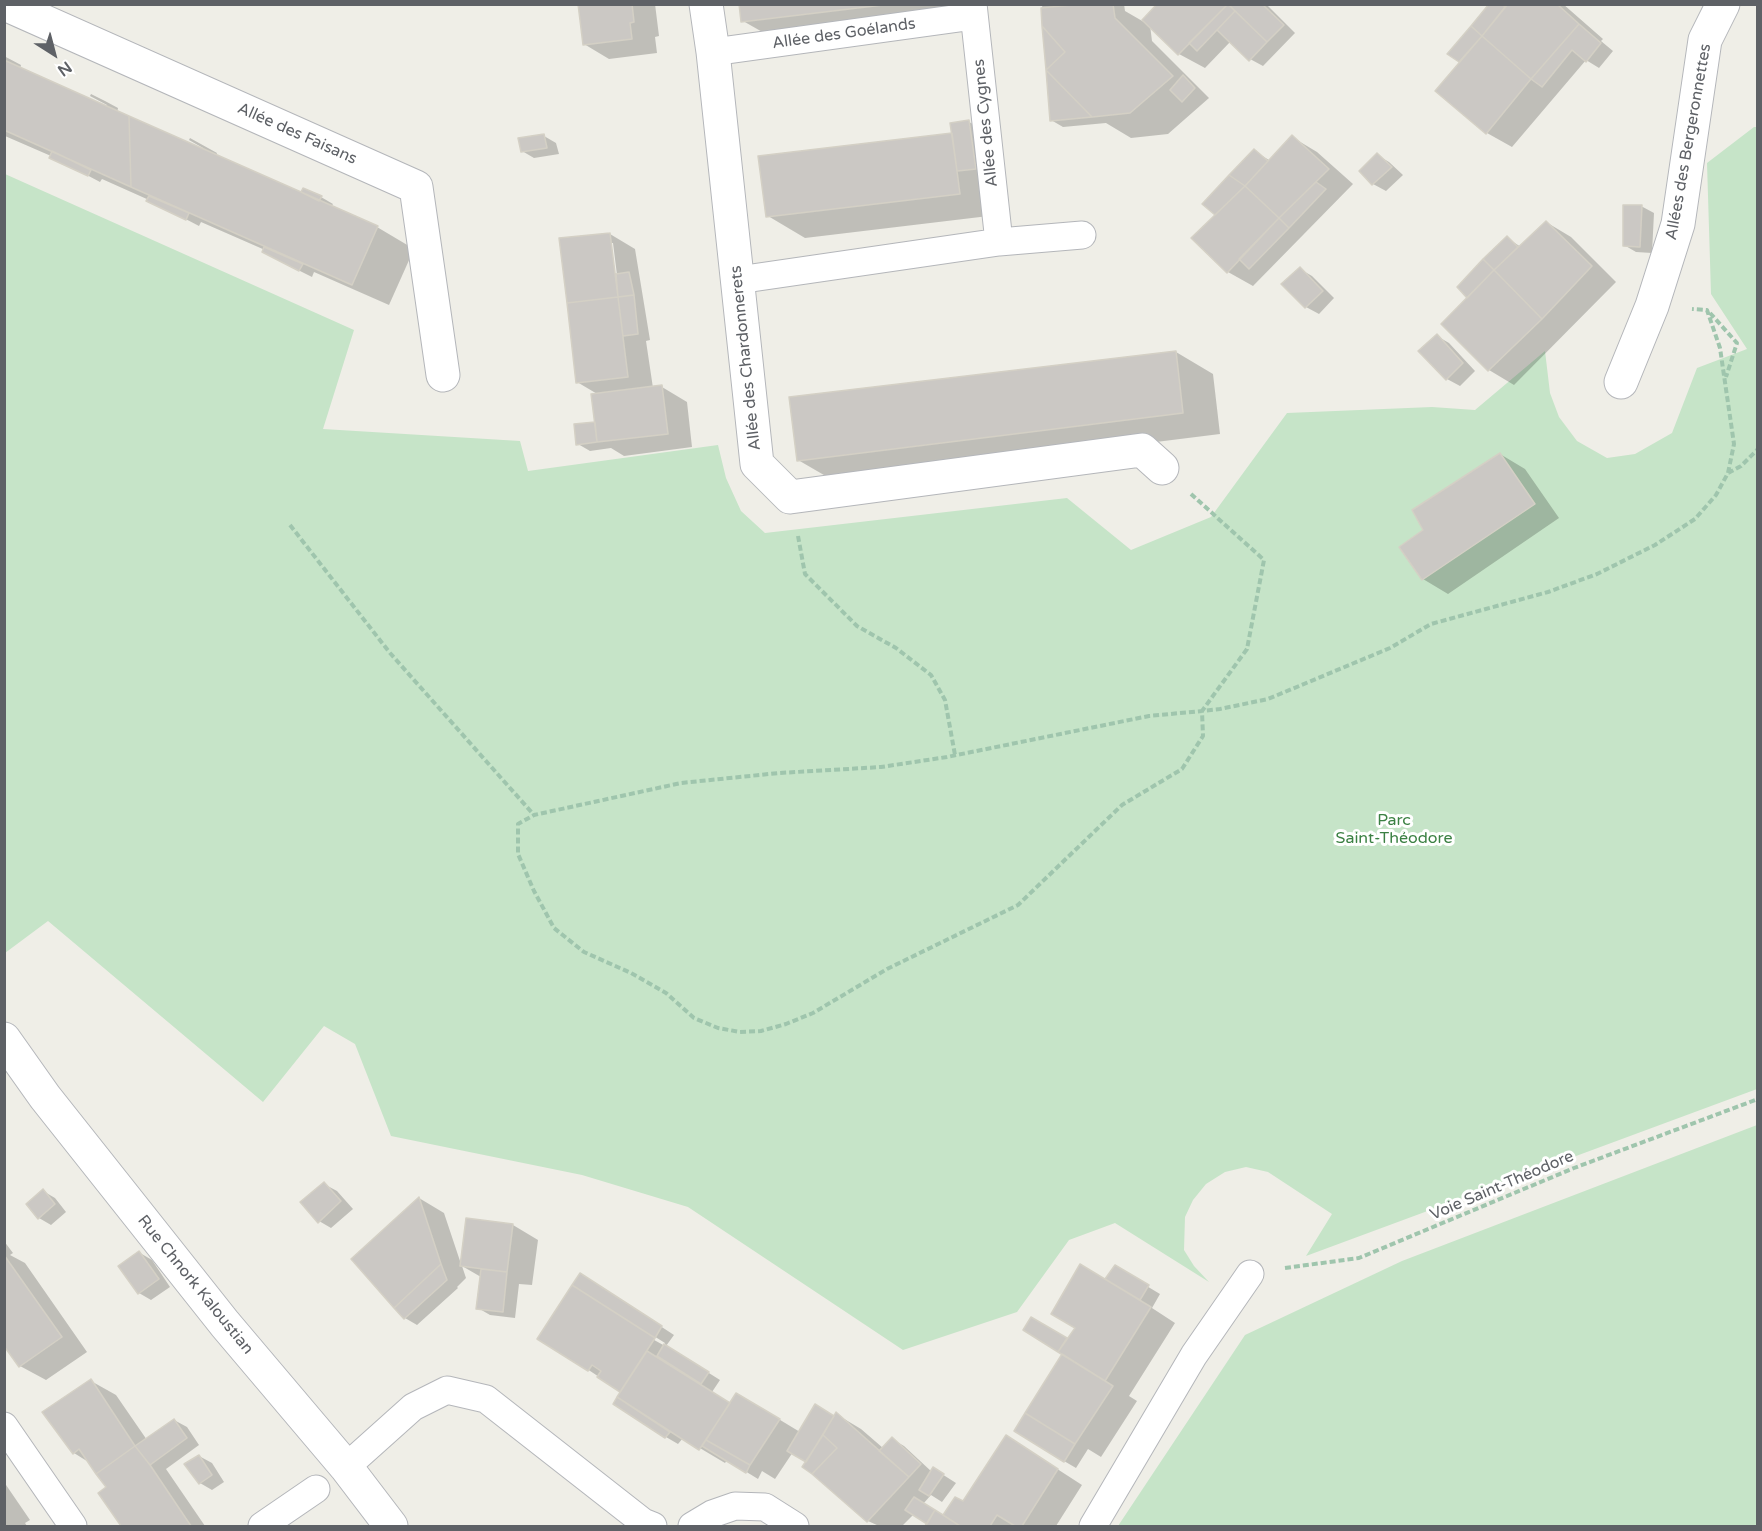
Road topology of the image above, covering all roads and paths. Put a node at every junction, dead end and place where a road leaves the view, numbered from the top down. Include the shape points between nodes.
1 (5, 4) edge
2 (706, 4) edge
3 (1723, 4) edge
4 (974, 10) edge
5 (713, 52) junction
6 (1082, 235) dead end
7 (999, 242) junction
8 (738, 280) junction
9 (1652, 306) junction
10 (1707, 310) junction
11 (443, 375) dead end
12 (1725, 380) junction
13 (1621, 382) dead end
14 (1758, 448) edge
15 (1162, 468) joint
16 (1728, 473) junction
17 (790, 496) junction
18 (290, 525) dead end
19 (1202, 711) junction
20 (955, 755) junction
21 (534, 815) junction
22 (4, 1039) edge
23 (1758, 1099) edge
24 (1250, 1274) joint
25 (4, 1426) edge
26 (346, 1467) junction
27 (316, 1489) dead end
28 (73, 1527) edge
29 (262, 1527) edge
30 (390, 1527) edge
31 (653, 1527) edge
32 (692, 1527) edge
33 (795, 1527) edge
34 (1093, 1527) edge

1 - 11 street, Allée des Faisans via 416,187
2 - 5 street, Allée des Chardonnerets
3 - 9 street, Allées des Bergeronnettes via 1705,40 1678,224
4 - 5 lane, Allée des Goélands
4 - 7 lane, Allée des Cygnes
5 - 8 street, Allée des Chardonnerets
6 - 7 lane
7 - 8 lane
8 - 17 street, Allée des Chardonnerets via 757,464
9 - 10 path
9 - 13 street, Allées des Bergeronnettes
10 - 12 path via 1720,348
10 - 12 path via 1737,343
12 - 16 path via 1734,444
14 - 16 path
15 - 17 street via 1142,450
15 - 19 path via 1264,560 1247,649
16 - 19 path via 1716,495 1695,519 1597,574 1548,592 1431,624 1390,648 1268,699
17 - 20 path via 805,574 857,626 896,648 931,675 945,700
18 - 21 path via 390,653
19 - 20 path via 1149,716
19 - 21 path via 1203,736 1182,769 1122,805 1018,905 886,969 813,1013 761,1031 718,1028 694,1018 666,993 584,952 554,928 519,854 518,824
20 - 21 path via 881,767 681,783
22 - 26 street, Rue Chnork Kaloustian via 45,1097 225,1324
23 - 24 path, Voie Saint-Théodore via 1574,1168 1359,1258
24 - 34 lane via 1194,1355
25 - 28 lane
26 - 30 street, Rue Chnork Kaloustian
26 - 31 lane via 413,1407 447,1390 486,1399
27 - 29 lane
32 - 33 lane via 735,1506 765,1508

